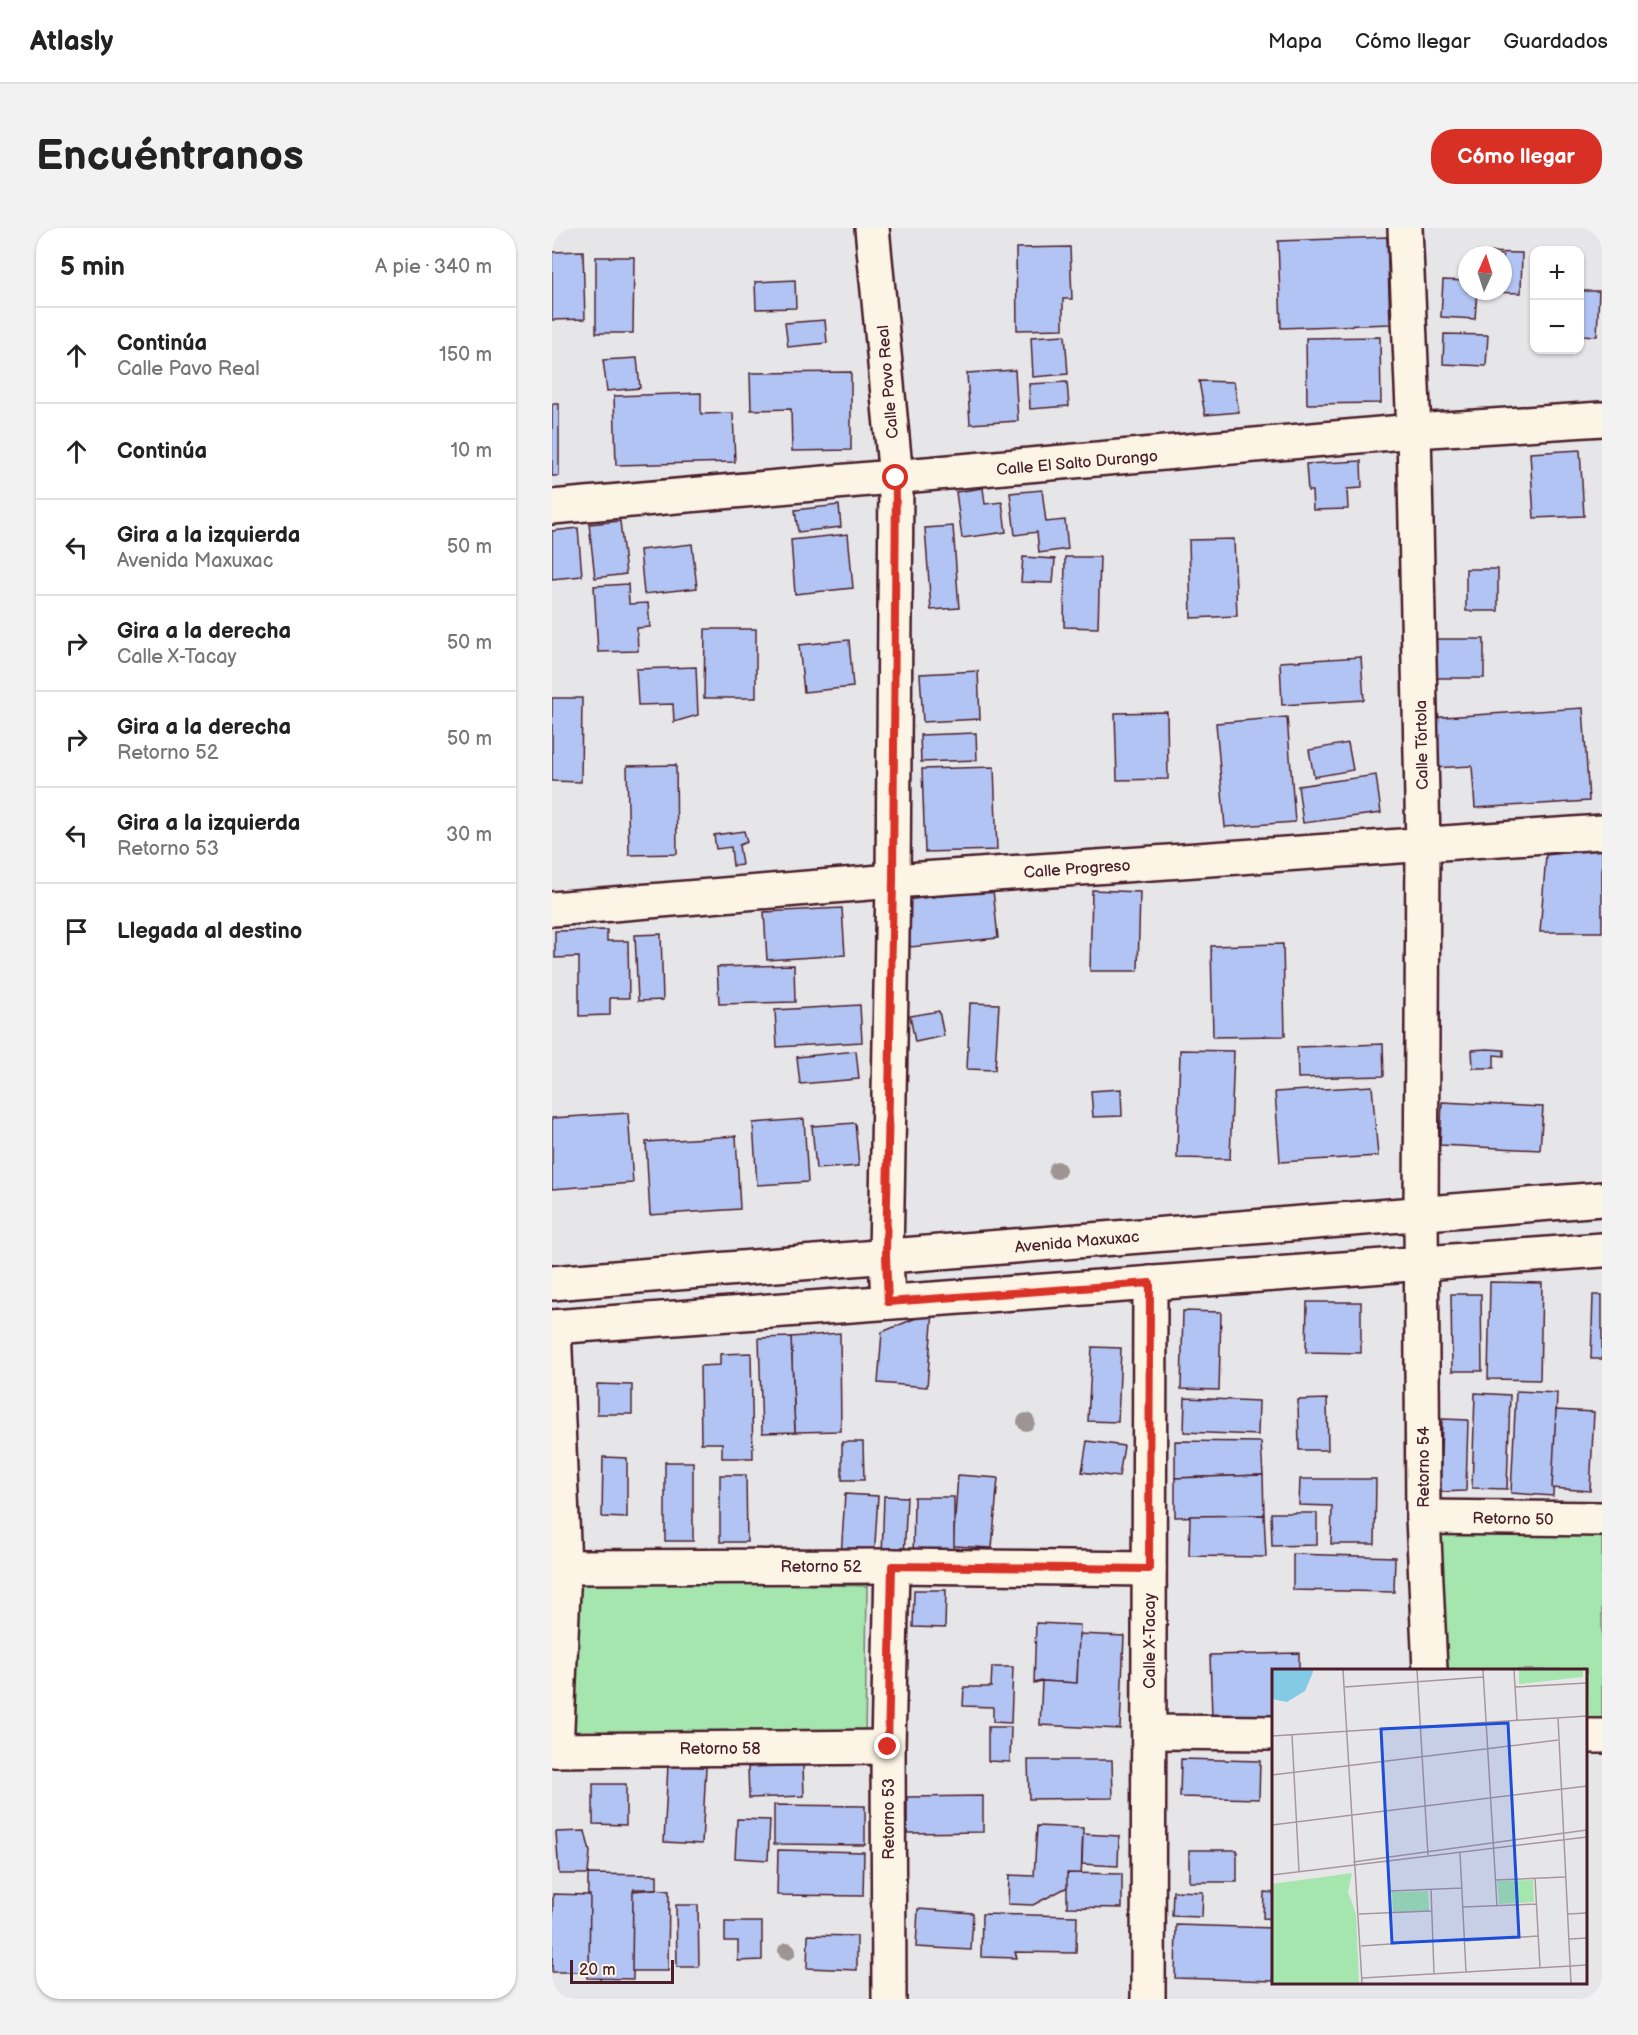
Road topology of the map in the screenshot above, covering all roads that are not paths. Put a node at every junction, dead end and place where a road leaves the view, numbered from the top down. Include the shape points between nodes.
1 (872, 228) edge
2 (1405, 228) edge
3 (1602, 418) edge
4 (1414, 431) junction
5 (896, 478) junction
6 (552, 507) edge
7 (1602, 832) edge
8 (1423, 845) junction
9 (893, 881) junction
10 (552, 909) edge
11 (1602, 1199) edge
12 (1421, 1213) junction
13 (1602, 1250) edge
14 (886, 1256) junction
15 (1421, 1263) junction
16 (552, 1283) edge
17 (1150, 1283) junction
18 (888, 1302) junction
19 (553, 1327) edge
20 (1423, 1517) junction
21 (1602, 1519) edge
22 (892, 1566) junction
23 (564, 1567) junction
24 (1149, 1569) junction
25 (1430, 1669) edge
26 (1150, 1732) junction
27 (1272, 1733) edge
28 (888, 1747) junction
29 (554, 1750) edge
30 (889, 1999) edge
31 (1148, 1999) edge

1 - 5 street, Calle Pavo Real
2 - 4 street, Calle Tórtola
3 - 4 street, Calle El Salto Durango
4 - 5 street, Calle El Salto Durango
4 - 8 street, Calle Tórtola
5 - 6 street, Calle El Salto Durango
5 - 9 street, Calle Pavo Real
7 - 8 street, Calle Progreso
8 - 9 street, Calle Progreso
8 - 12 street, Calle Tórtola
9 - 10 street, Calle Progreso
9 - 14 street, Calle Pavo Real
11 - 12 street, Avenida Maxuxac
12 - 14 street, Avenida Maxuxac
12 - 15 street, Calle Tórtola
13 - 15 street
14 - 16 street, Avenida Maxuxac
14 - 18 street, Calle Pavo Real
15 - 17 street
15 - 20 street, Retorno 54
17 - 18 street
17 - 24 street, Calle X-Tacay
18 - 19 street
19 - 23 street
20 - 21 street, Retorno 50
20 - 25 street, Retorno 54
22 - 23 street, Retorno 52
22 - 24 street, Retorno 52
22 - 28 street, Retorno 53
23 - 29 street
24 - 26 street, Calle X-Tacay
26 - 27 street
26 - 31 street, Calle X-Tacay
28 - 29 street, Retorno 58
28 - 30 street, Retorno 53

